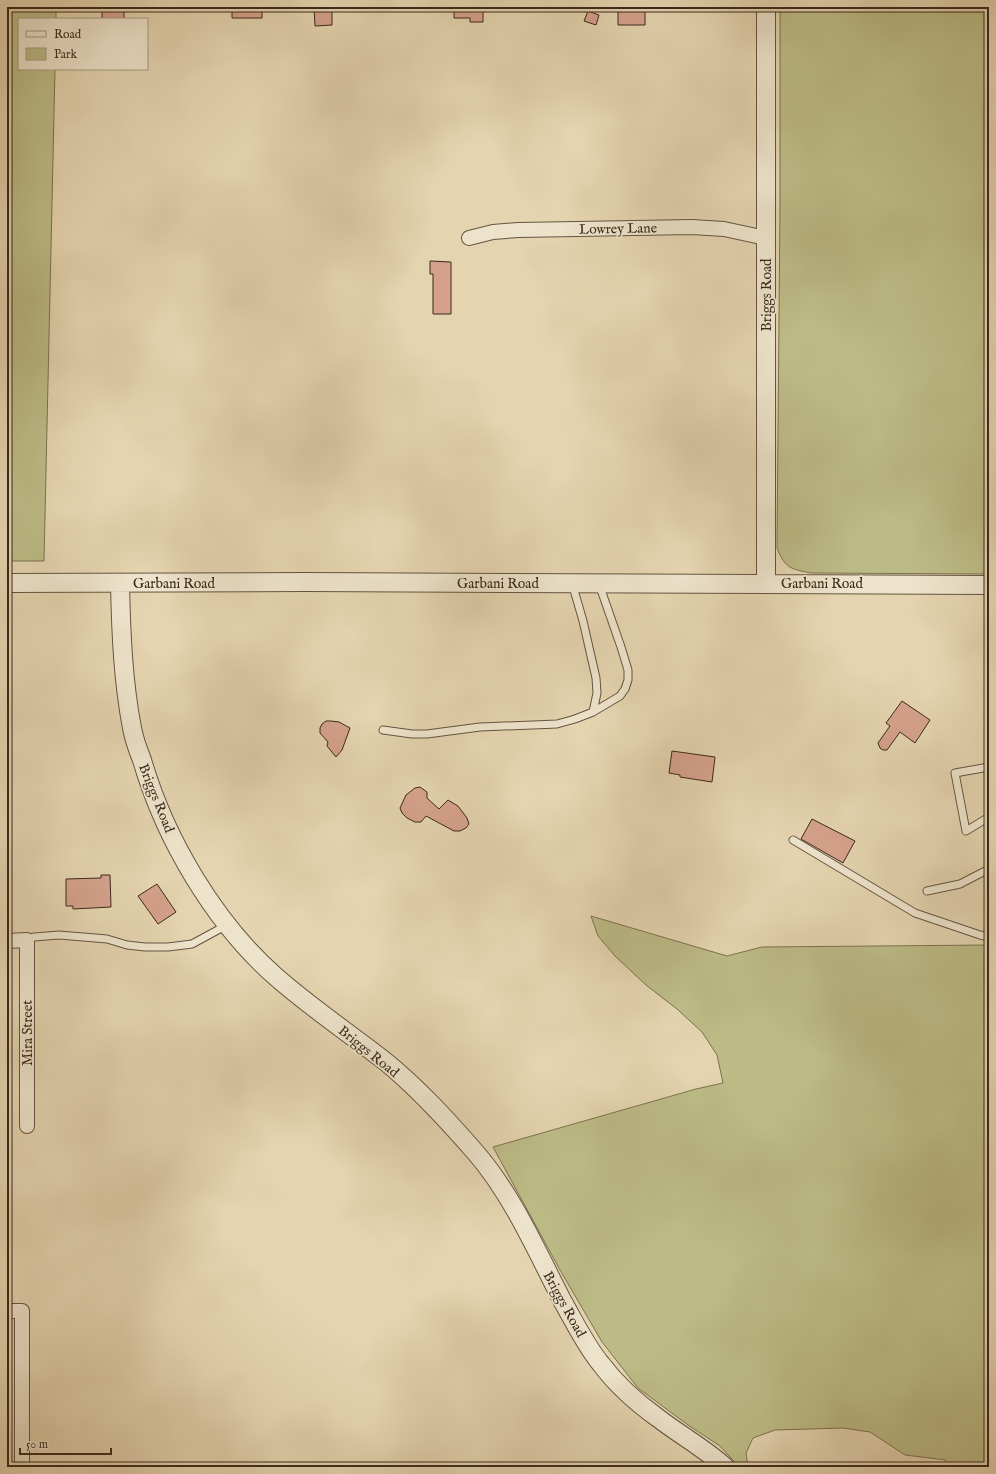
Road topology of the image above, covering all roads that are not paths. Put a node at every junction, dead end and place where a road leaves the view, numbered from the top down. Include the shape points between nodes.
1 (766, 7) edge
2 (469, 238) dead end
3 (766, 238) junction
4 (7, 583) edge
5 (572, 583) junction
6 (599, 583) junction
7 (766, 583) junction
8 (120, 584) junction
9 (989, 585) edge
10 (593, 712) junction
11 (383, 730) dead end
12 (989, 767) edge
13 (989, 817) edge
14 (793, 840) dead end
15 (989, 870) edge
16 (927, 891) dead end
17 (227, 925) junction
18 (989, 937) edge
19 (27, 940) junction
20 (7, 941) edge
21 (28, 1126) dead end
22 (7, 1311) edge
23 (22, 1467) edge
24 (725, 1467) edge

1 - 3 street, Briggs Road
2 - 3 street, Lowrey Lane via 492,232 518,230 692,227 724,229
3 - 7 street, Briggs Road
4 - 8 street, Garbani Road
5 - 6 street, Garbani Road
5 - 8 street, Garbani Road
5 - 10 lane via 596,678 597,692
6 - 7 street, Garbani Road
6 - 10 lane via 628,670 628,680 620,696
7 - 9 street, Garbani Road
8 - 17 street, Briggs Road via 126,686 133,730 148,780 186,863 211,905
10 - 11 lane via 556,724 480,727 426,734
12 - 13 lane via 955,773 966,831
14 - 18 lane via 915,913
15 - 16 lane via 960,884
17 - 19 lane via 192,944 168,947 145,947 107,939 59,935
17 - 24 street, Briggs Road via 243,945 275,976 387,1063 456,1130 483,1161 506,1194 577,1329 601,1365 657,1418 693,1441
19 - 20 street
19 - 21 street, Mira Street
22 - 23 street via 22,1311

